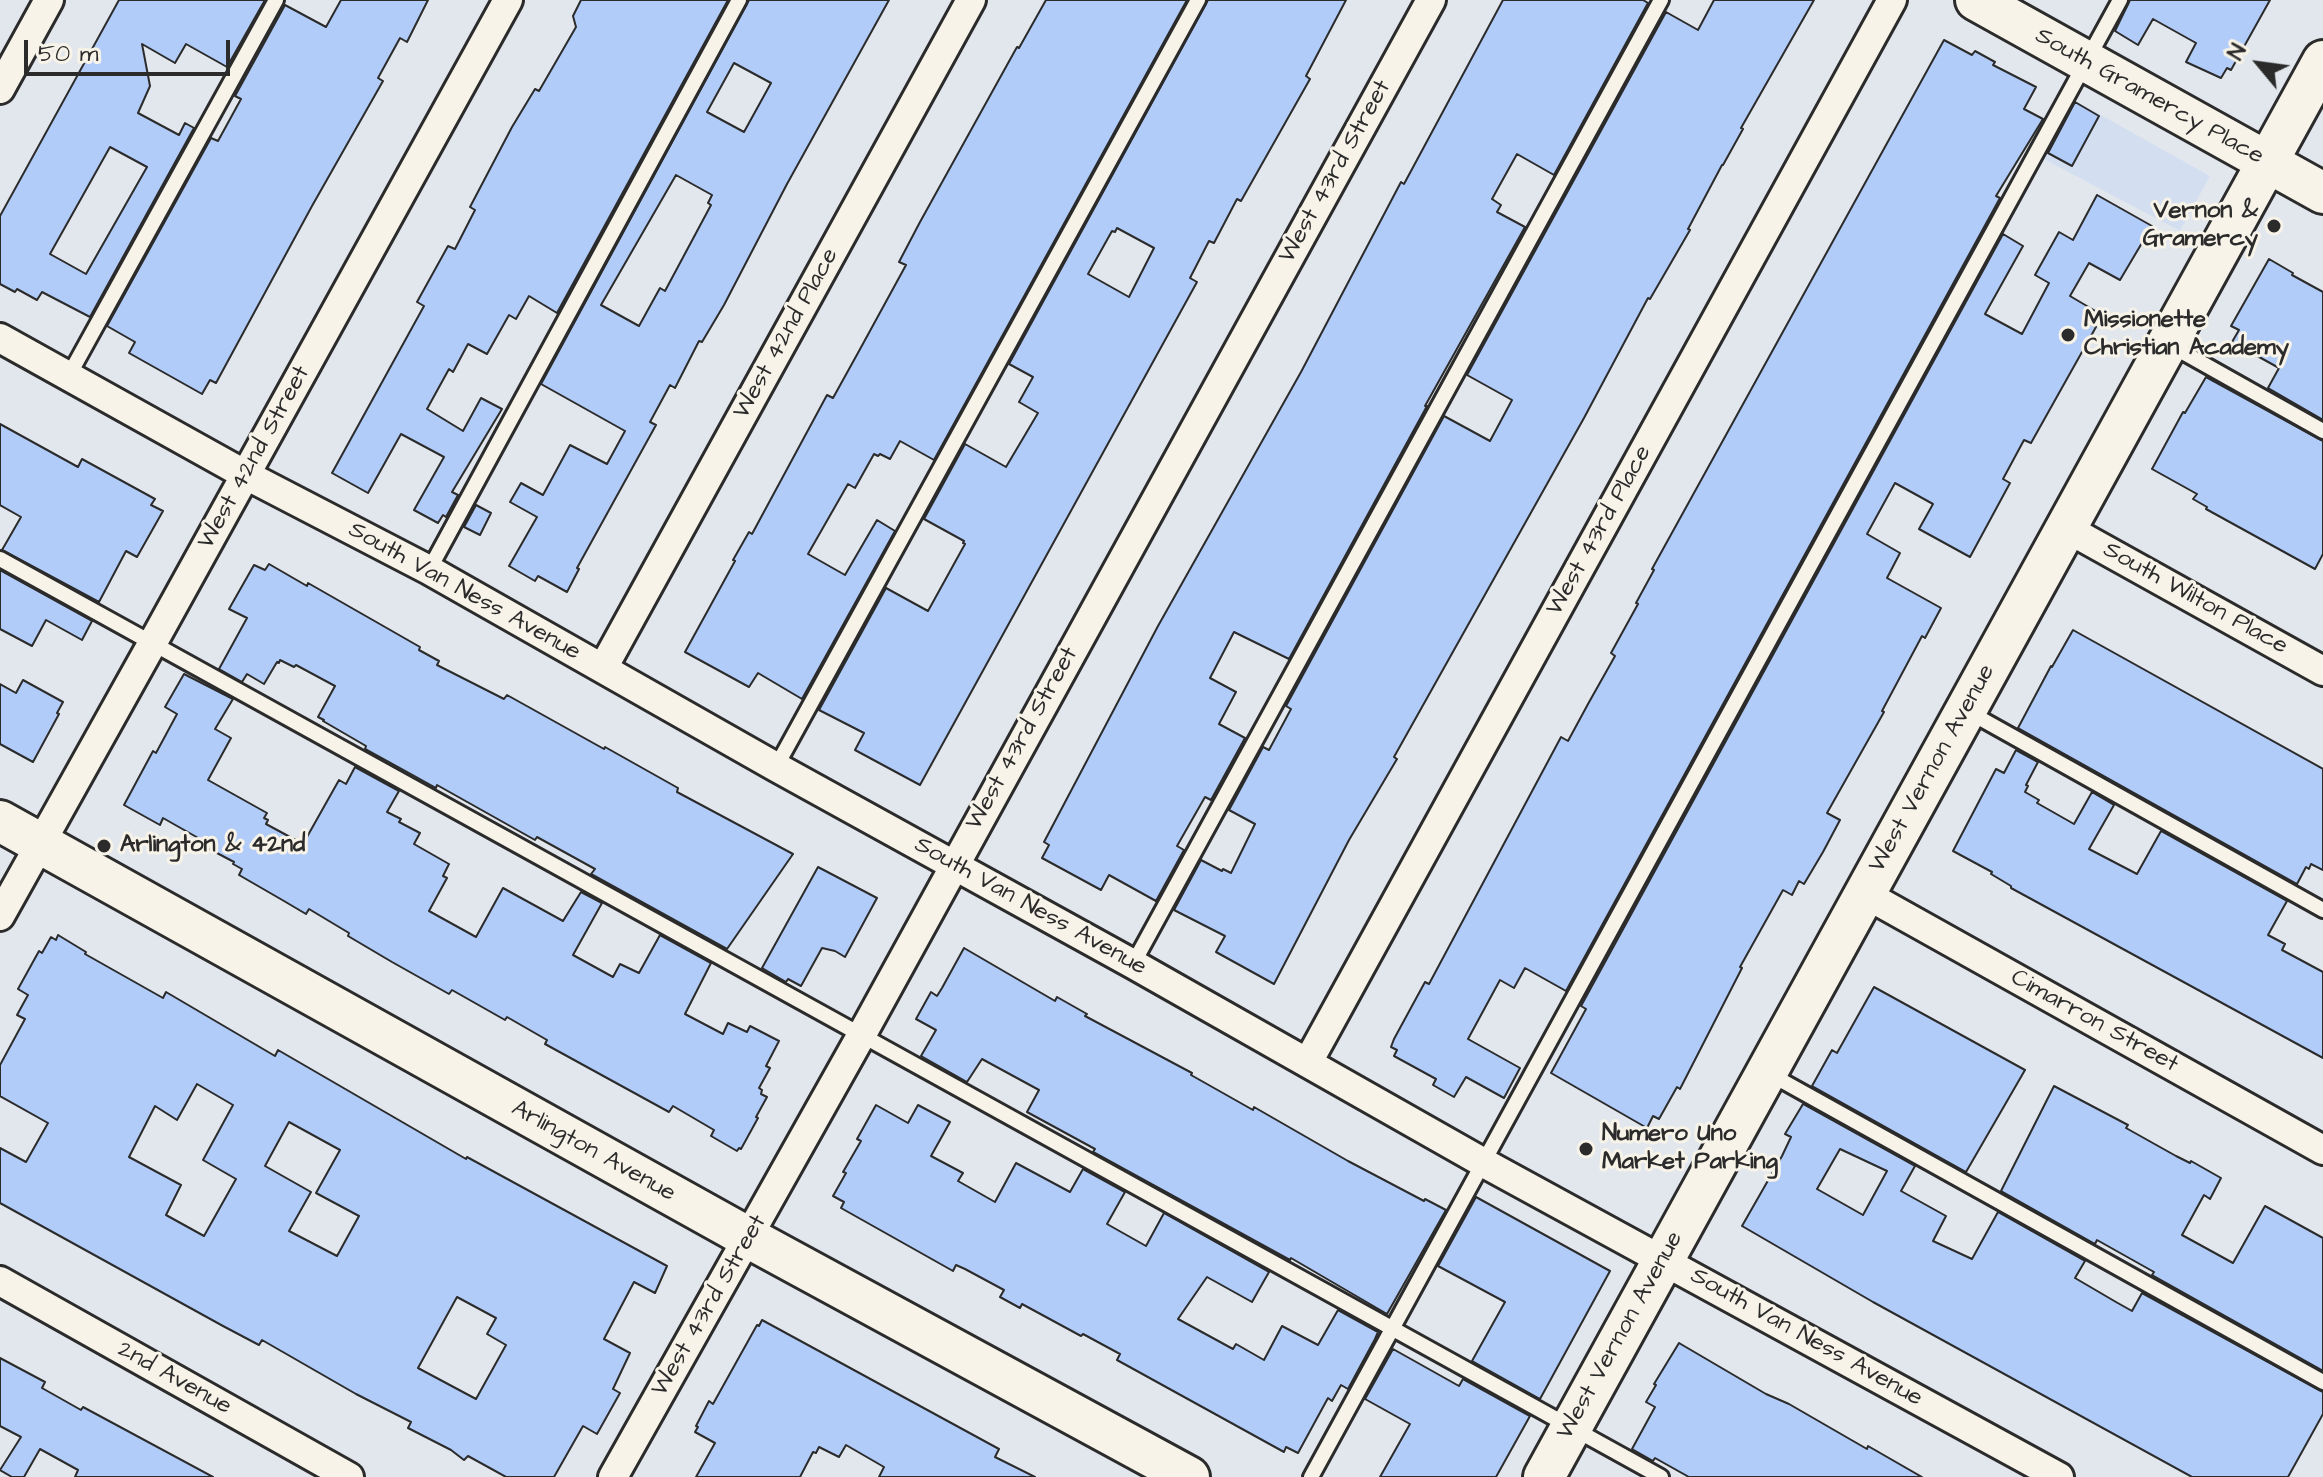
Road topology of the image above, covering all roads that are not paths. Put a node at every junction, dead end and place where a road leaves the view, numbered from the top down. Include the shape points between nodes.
1 (49, 0) edge
2 (276, 0) edge
3 (508, 0) edge
4 (739, 0) edge
5 (971, 0) edge
6 (1198, 0) edge
7 (1431, 0) edge
8 (1661, 0) edge
9 (1892, 0) edge
10 (1976, 0) edge
11 (2120, 0) edge
12 (2323, 61) edge
13 (2086, 62) junction
14 (0, 89) edge
15 (2267, 161) junction
16 (2323, 193) edge
17 (0, 338) edge
18 (2167, 344) junction
19 (68, 377) junction
20 (2323, 431) edge
21 (246, 475) junction
22 (2066, 528) junction
23 (0, 559) edge
24 (429, 570) junction
25 (152, 644) junction
26 (603, 668) junction
27 (2323, 671) edge
28 (1965, 711) junction
29 (776, 767) junction
30 (0, 821) edge
31 (41, 844) junction
32 (953, 866) junction
33 (1865, 894) junction
34 (2323, 910) edge
35 (0, 916) edge
36 (1133, 964) junction
37 (861, 1036) junction
38 (1308, 1062) junction
39 (1766, 1072) junction
40 (2323, 1150) edge
41 (1484, 1163) junction
42 (749, 1238) junction
43 (1663, 1259) junction
44 (0, 1281) edge
45 (1393, 1329) junction
46 (2323, 1382) edge
47 (1571, 1427) junction
48 (349, 1477) edge
49 (613, 1477) edge
50 (1189, 1477) edge
51 (1311, 1477) edge
52 (1544, 1477) edge
53 (1661, 1477) edge
54 (2059, 1477) edge

1 - 14 street
2 - 19 lane
3 - 21 street, West 42nd Street
4 - 24 lane
5 - 26 street, West 42nd Place
6 - 29 lane
7 - 32 street, West 43rd Street
8 - 36 lane
9 - 38 street, West 43rd Place
10 - 13 main road, South Gramercy Place
11 - 13 lane
12 - 15 main road, West Vernon Avenue
13 - 15 main road, South Gramercy Place
13 - 41 lane
15 - 16 main road, South Gramercy Place
15 - 18 main road, West Vernon Avenue
17 - 19 street, South Van Ness Avenue
18 - 20 lane
18 - 22 main road, West Vernon Avenue
19 - 21 street, South Van Ness Avenue
21 - 24 street, South Van Ness Avenue
21 - 25 street, West 42nd Street
22 - 27 street, South Wilton Place
22 - 28 main road, West Vernon Avenue
23 - 25 lane
24 - 26 street, South Van Ness Avenue
25 - 31 street, West 42nd Street
25 - 37 lane
26 - 29 street, South Van Ness Avenue
28 - 33 main road, West Vernon Avenue
28 - 34 lane
29 - 32 street, South Van Ness Avenue
30 - 31 main road, Arlington Avenue
31 - 35 street, West 42nd Street
31 - 42 main road, Arlington Avenue
32 - 36 street, South Van Ness Avenue
32 - 37 street, West 43rd Street
33 - 39 main road, West Vernon Avenue
33 - 40 street, Cimarron Street
36 - 38 street, South Van Ness Avenue
37 - 42 street, West 43rd Street
37 - 45 lane
38 - 41 street, South Van Ness Avenue
39 - 43 main road, West Vernon Avenue
39 - 46 lane
41 - 43 street, South Van Ness Avenue
41 - 45 lane
42 - 49 street, West 43rd Street
42 - 50 main road, Arlington Avenue
43 - 47 main road, West Vernon Avenue
43 - 54 street, South Van Ness Avenue
44 - 48 street, 2nd Avenue
45 - 47 lane
45 - 51 lane
47 - 52 main road, West Vernon Avenue
47 - 53 lane

